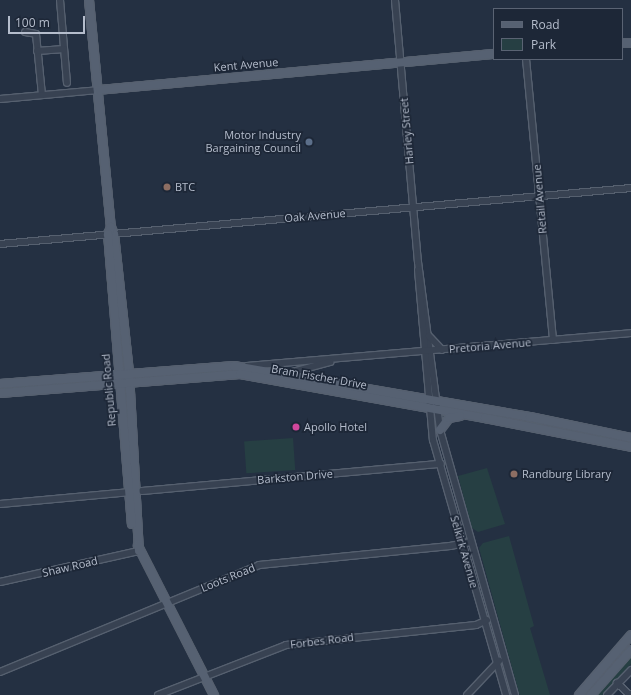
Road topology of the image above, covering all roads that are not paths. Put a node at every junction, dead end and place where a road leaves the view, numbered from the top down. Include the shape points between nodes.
1 (60, 0) edge
2 (89, 0) edge
3 (395, 0) edge
4 (25, 32) dead end
5 (64, 49) junction
6 (37, 52) junction
7 (493, 54) edge
8 (526, 60) edge
9 (400, 62) junction
10 (67, 83) dead end
11 (98, 90) junction
12 (42, 95) junction
13 (0, 99) edge
14 (631, 188) edge
15 (540, 196) junction
16 (413, 207) junction
17 (111, 232) junction
18 (0, 244) edge
19 (418, 262) junction
20 (631, 333) edge
21 (428, 335) junction
22 (553, 340) junction
23 (442, 350) junction
24 (427, 352) junction
25 (349, 359) junction
26 (242, 367) junction
27 (129, 373) junction
28 (119, 374) junction
29 (283, 374) junction
30 (272, 379) junction
31 (130, 383) junction
32 (0, 384) edge
33 (120, 384) junction
34 (0, 393) edge
35 (432, 404) junction
36 (469, 415) junction
37 (440, 430) junction
38 (631, 438) edge
39 (631, 447) edge
40 (447, 462) junction
41 (439, 464) junction
42 (135, 492) junction
43 (0, 504) edge
44 (470, 542) junction
45 (462, 544) junction
46 (139, 551) junction
47 (0, 582) edge
48 (167, 603) junction
49 (492, 617) junction
50 (484, 621) junction
51 (629, 638) edge
52 (631, 650) edge
53 (504, 659) junction
54 (496, 662) junction
55 (631, 670) edge
56 (0, 672) edge
57 (204, 676) junction
58 (617, 683) junction
59 (158, 695) edge
60 (214, 695) edge
61 (467, 695) edge
62 (506, 695) edge
63 (515, 695) edge
64 (579, 695) edge
65 (591, 695) edge
66 (607, 695) edge
67 (630, 695) edge

1 - 5 street
2 - 11 main road, Republic Road
3 - 9 street, Harley Street
4 - 6 street via 35,32
5 - 6 street
5 - 10 street
6 - 12 street
7 - 9 main road, Kent Avenue
8 - 15 street, Retail Avenue
9 - 11 main road, Kent Avenue
9 - 16 street, Harley Street
11 - 12 street, Kent Avenue
11 - 17 main road, Republic Road
12 - 13 street, Kent Avenue
14 - 15 street, Oak Avenue
15 - 16 street, Oak Avenue
15 - 22 street, Retail Avenue
16 - 17 street, Oak Avenue
16 - 19 street, Harley Street
17 - 18 street, Oak Avenue
17 - 27 main road, Republic Road
17 - 28 main road, Republic Road
19 - 21 street, Harley Street
19 - 24 street, Harley Street
20 - 22 street, Pretoria Avenue
21 - 23 street
21 - 24 street, Harley Street
22 - 23 street, Pretoria Avenue
23 - 24 street, Pretoria Avenue
24 - 25 street, Pretoria Avenue
24 - 35 street, Harley Street
25 - 26 street, Pretoria Avenue
25 - 29 street, Pretoria Avenue
26 - 27 main road, Bram Fischer Drive
26 - 29 main road, Bram Fischer Drive
27 - 28 main road, Bram Fischer Drive
27 - 31 main road, Republic Road
28 - 32 main road, Bram Fischer Drive
28 - 33 main road, Republic Road
29 - 30 street, Pretoria Avenue
29 - 35 main road, Bram Fischer Drive
30 - 31 main road, Bram Fischer Drive via 226,374
30 - 35 main road, Bram Fischer Drive
31 - 33 main road, Bram Fischer Drive
31 - 42 main road, Republic Road
33 - 34 main road, Bram Fischer Drive
33 - 42 main road, Republic Road
35 - 36 main road, Bram Fischer Drive
35 - 37 street, Selkirk Avenue
35 - 38 main road, Bram Fischer Drive
35 - 41 street, Selkirk Avenue
36 - 37 main road via 449,418
36 - 39 main road, Bram Fischer Drive
37 - 40 street, Selkirk Avenue
40 - 41 street, Barkston Drive
40 - 44 street, Selkirk Avenue
41 - 42 street, Barkston Drive
41 - 45 street, Selkirk Avenue
42 - 43 street, Barkston Drive
42 - 46 main road, Republic Road
44 - 45 street, Loots Road
44 - 49 street, Selkirk Avenue
45 - 48 street, Loots Road via 264,564
45 - 50 street, Selkirk Avenue
46 - 47 street, Shaw Road
46 - 48 main road, Republic Road
48 - 56 street, Loots Road
48 - 57 main road, Republic Road
49 - 50 street, Forbes Road
49 - 53 street, Selkirk Avenue
50 - 54 street, Selkirk Avenue
50 - 57 street, Forbes Road via 476,625 286,645
51 - 52 street
51 - 64 main road
52 - 65 main road
53 - 54 street
53 - 63 street, Selkirk Avenue
54 - 61 street
54 - 62 street, Selkirk Avenue
55 - 58 street
57 - 59 street, Forbes Road
57 - 60 main road, Republic Road
58 - 66 street
58 - 67 street

